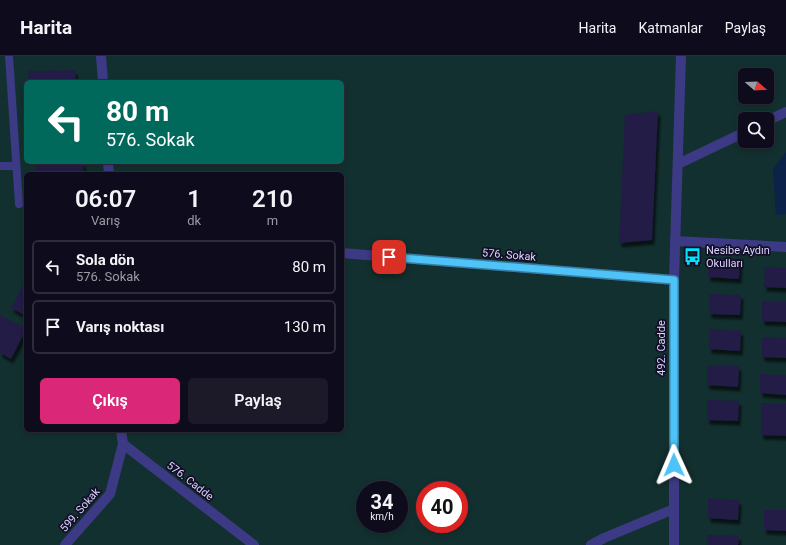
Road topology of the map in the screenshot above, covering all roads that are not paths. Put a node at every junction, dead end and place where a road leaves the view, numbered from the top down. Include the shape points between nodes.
1 (9, 56) edge
2 (101, 56) edge
3 (681, 56) edge
4 (103, 80) edge
5 (786, 112) edge
6 (774, 118) edge
7 (738, 135) edge
8 (678, 164) junction
9 (0, 166) edge
10 (16, 166) junction
11 (19, 204) dead end
12 (674, 241) junction
13 (786, 247) edge
14 (344, 253) edge
15 (674, 280) junction
16 (121, 432) edge
17 (123, 444) junction
18 (674, 508) junction
19 (65, 545) edge
20 (254, 545) edge
21 (591, 545) edge
22 (674, 545) edge

1 - 10 lane
2 - 4 street
3 - 8 street, 492. Cadde
5 - 6 street
7 - 8 street
8 - 12 street, 492. Cadde
9 - 10 lane
10 - 11 lane
12 - 13 street
12 - 15 street, 492. Cadde
14 - 15 street, 576. Sokak
15 - 18 street, 492. Cadde
16 - 17 street
17 - 19 street, 599. Sokak via 110,494
17 - 20 street, 576. Cadde
18 - 21 street
18 - 22 street, 492. Cadde

